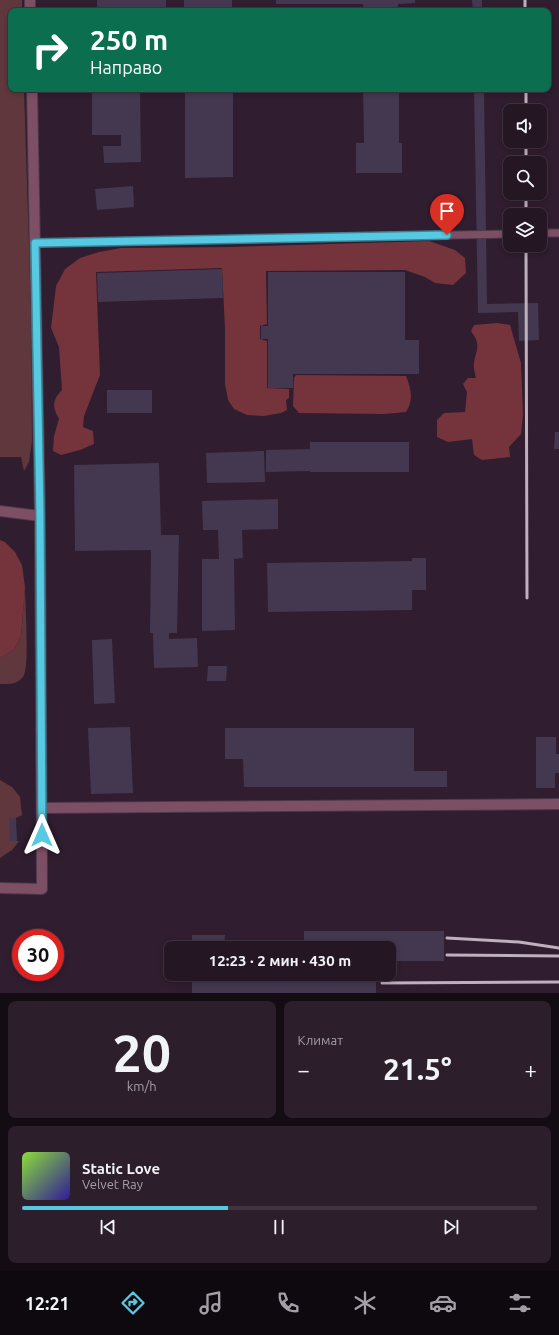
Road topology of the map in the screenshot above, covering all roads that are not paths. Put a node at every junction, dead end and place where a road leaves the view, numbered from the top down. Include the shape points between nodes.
1 (32, 92) edge
2 (547, 233) edge
3 (559, 233) edge
4 (503, 234) edge
5 (35, 243) junction
6 (0, 511) edge
7 (40, 516) junction
8 (559, 804) edge
9 (42, 808) junction
10 (0, 888) edge

1 - 5 street
2 - 3 lane
4 - 5 lane
5 - 7 street
6 - 7 street
7 - 9 street
8 - 9 street
9 - 10 street via 42,888

